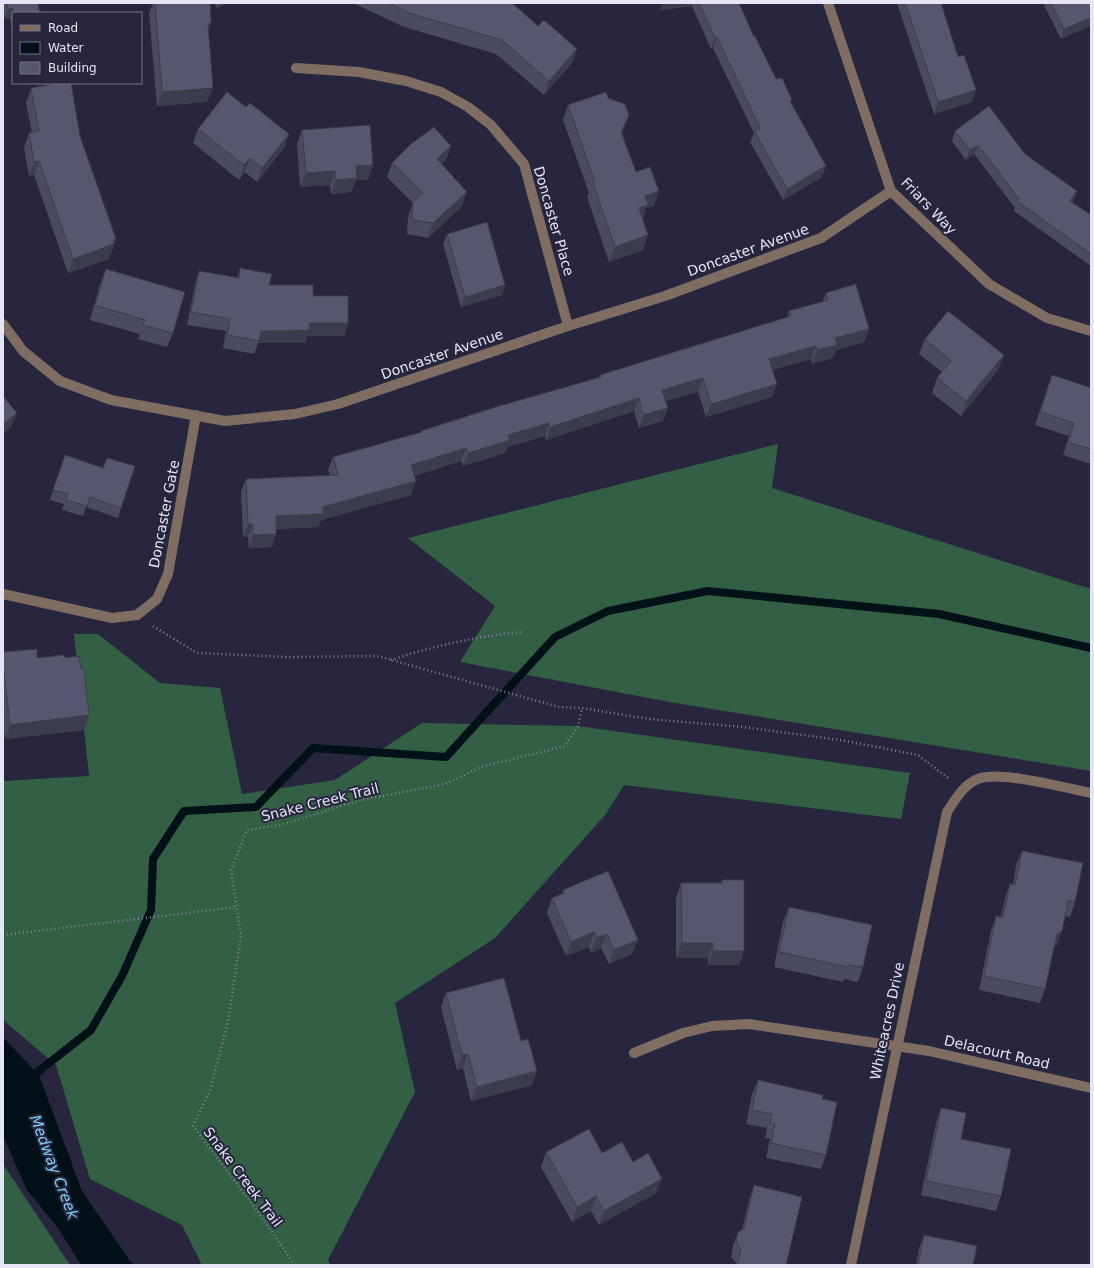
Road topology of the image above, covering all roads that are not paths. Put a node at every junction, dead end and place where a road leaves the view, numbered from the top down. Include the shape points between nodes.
1 (828, 3) edge
2 (296, 68) dead end
3 (891, 191) junction
4 (3, 324) edge
5 (568, 326) junction
6 (1091, 331) edge
7 (196, 416) junction
8 (3, 594) edge
9 (1091, 793) edge
10 (896, 1046) junction
11 (634, 1053) dead end
12 (1091, 1088) edge
13 (851, 1265) edge

1 - 3 street, Friars Way
2 - 5 street, Doncaster Place via 359,72 406,81 440,92 468,107 491,125 524,164
3 - 5 street, Doncaster Avenue via 821,238 665,296
3 - 6 street, Friars Way via 989,284 1048,318
4 - 7 street, Doncaster Avenue via 23,351 60,381 111,400
5 - 7 street, Doncaster Avenue via 338,404 295,414 225,421
7 - 8 street, Doncaster Gate via 168,574 157,599 137,616 112,618
9 - 10 street, Whiteacres Drive via 994,776 977,779 963,789 944,820
10 - 11 street, Delacourt Road via 748,1024 683,1033
10 - 12 street, Delacourt Road
10 - 13 street, Whiteacres Drive

